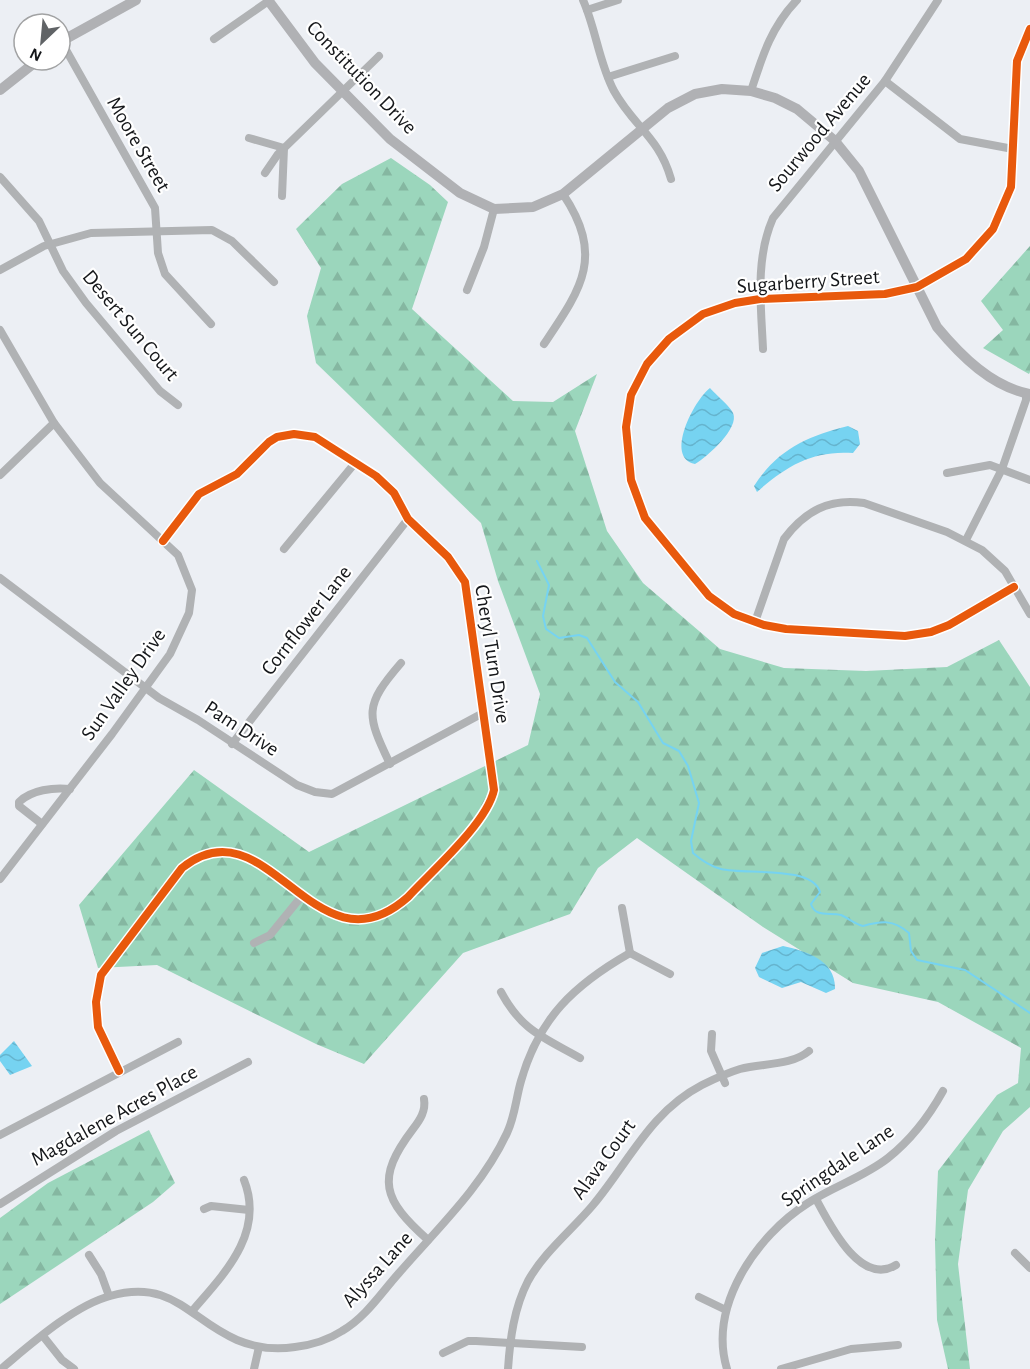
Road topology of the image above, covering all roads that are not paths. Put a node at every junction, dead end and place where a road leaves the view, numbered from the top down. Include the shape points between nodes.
1 (136, 0) edge
2 (269, 0) edge
3 (583, 0) edge
4 (618, 0) edge
5 (797, 0) edge
6 (939, 0) edge
7 (587, 10) junction
8 (1030, 29) edge
9 (72, 36) edge
10 (214, 39) dead end
11 (379, 56) dead end
12 (675, 56) dead end
13 (72, 62) edge
14 (23, 72) edge
15 (608, 77) junction
16 (885, 81) junction
17 (0, 90) edge
18 (342, 91) junction
19 (751, 91) junction
20 (643, 129) junction
21 (249, 138) dead end
22 (834, 140) junction
23 (284, 148) junction
24 (1013, 149) junction
25 (265, 173) dead end
26 (0, 177) edge
27 (671, 179) dead end
28 (563, 194) junction
29 (282, 196) dead end
30 (494, 209) junction
31 (156, 230) junction
32 (52, 244) junction
33 (0, 270) edge
34 (274, 282) dead end
35 (917, 287) junction
36 (467, 290) dead end
37 (760, 299) junction
38 (211, 324) dead end
39 (0, 330) edge
40 (544, 344) dead end
41 (764, 349) dead end
42 (1028, 394) edge
43 (178, 405) dead end
44 (54, 423) junction
45 (355, 463) junction
46 (1002, 469) junction
47 (947, 473) dead end
48 (0, 475) edge
49 (1030, 480) edge
50 (408, 519) junction
51 (966, 540) junction
52 (163, 541) junction
53 (284, 549) dead end
54 (0, 578) edge
55 (1014, 588) junction
56 (1030, 614) edge
57 (754, 622) junction
58 (402, 663) dead end
59 (146, 688) junction
60 (483, 713) junction
61 (232, 744) junction
62 (390, 764) junction
63 (70, 789) junction
64 (42, 824) junction
65 (0, 879) edge
66 (301, 897) junction
67 (622, 908) dead end
68 (254, 944) dead end
69 (630, 953) junction
70 (669, 974) dead end
71 (501, 992) dead end
72 (538, 1034) junction
73 (712, 1034) dead end
74 (178, 1042) dead end
75 (809, 1051) dead end
76 (580, 1058) dead end
77 (248, 1062) dead end
78 (119, 1071) junction
79 (723, 1080) junction
80 (943, 1091) dead end
81 (424, 1099) dead end
82 (0, 1135) edge
83 (244, 1180) dead end
84 (816, 1199) junction
85 (0, 1204) edge
86 (204, 1209) dead end
87 (249, 1210) junction
88 (428, 1240) junction
89 (1015, 1253) dead end
90 (89, 1255) dead end
91 (896, 1265) dead end
92 (1030, 1268) edge
93 (109, 1296) junction
94 (699, 1297) dead end
95 (193, 1310) junction
96 (726, 1310) junction
97 (43, 1336) junction
98 (509, 1342) junction
99 (898, 1345) dead end
100 (259, 1347) junction
101 (582, 1347) dead end
102 (443, 1353) dead end
103 (1, 1369) edge
104 (74, 1369) edge
105 (254, 1369) edge
106 (508, 1369) edge
107 (727, 1369) edge
108 (781, 1369) edge

1 - 9 street
2 - 10 street
2 - 18 street, Constitution Drive via 315,63
3 - 7 street
4 - 7 street
5 - 19 street via 773,29
6 - 16 street, Sourwood Avenue
7 - 15 street
8 - 24 street, Sugarberry Street via 1017,61
11 - 18 street
12 - 15 street
13 - 31 street, Moore Street via 155,208
14 - 17 street
15 - 20 street via 623,105
16 - 22 street, Sourwood Avenue
16 - 24 street via 960,139
18 - 23 street
18 - 30 street, Constitution Drive via 390,139 460,193
19 - 20 street, Constitution Drive via 722,89 695,94 668,108
19 - 22 street, Constitution Drive via 797,110
20 - 27 street via 658,146
20 - 28 street, Constitution Drive
21 - 23 street
22 - 35 street, Constitution Drive via 859,171
22 - 37 street, Sourwood Avenue via 773,218 763,242
23 - 25 street
23 - 29 street
24 - 35 street, Sugarberry Street via 1011,187 993,229 966,259
26 - 32 street, Desert Sun Court via 34,213
28 - 30 street, Constitution Drive via 533,207
28 - 40 street via 583,234 584,274 570,305
30 - 36 street
31 - 32 street via 91,233
31 - 34 street via 212,230 223,234
31 - 38 street, Moore Street via 165,274
32 - 33 street
32 - 43 street, Desert Sun Court via 63,271 86,303 160,391
35 - 37 street, Sugarberry Street via 885,294
35 - 42 street, Constitution Drive via 937,327 955,349 990,377
37 - 41 street, Sourwood Avenue
37 - 57 street, Sugarberry Street via 712,311 669,339 647,364 630,395 626,427 631,480 645,518 709,596 734,614
39 - 44 street, Sun Valley Drive
42 - 46 street
44 - 48 street
44 - 52 street, Sun Valley Drive via 100,483
45 - 50 street, Cheryl Turn Drive via 394,493
45 - 52 street, Cheryl Turn Drive via 304,433 278,437 237,474 199,494
45 - 53 street
46 - 47 street via 981,465
46 - 49 street
46 - 51 street
50 - 60 street, Cheryl Turn Drive via 448,557 465,582
50 - 61 street, Cornflower Lane
51 - 55 street via 995,560
51 - 57 street via 864,503 827,505 802,518 784,539
52 - 59 street, Sun Valley Drive via 184,565 192,603 170,654
54 - 59 street, Pam Drive
55 - 56 street
55 - 57 street, Sugarberry Street via 949,625 914,634 786,629
58 - 62 street via 382,686 370,716
59 - 61 street, Pam Drive
59 - 63 street, Sun Valley Drive
60 - 62 street, Pam Drive
60 - 66 street, Cheryl Turn Drive via 493,776 492,800 481,818 396,908 374,918 349,919 324,911
61 - 62 street, Pam Drive via 315,792 332,794
63 - 64 street, Sun Valley Drive
63 - 64 street via 51,789 19,802
64 - 65 street, Sun Valley Drive
66 - 68 street via 270,935
66 - 78 street, Cheryl Turn Drive via 241,853 220,850 195,858 182,868 101,975 96,1002 98,1027
67 - 69 street
69 - 70 street
69 - 72 street, Alyssa Lane via 576,990
71 - 72 street via 513,1015
72 - 76 street
72 - 88 street, Alyssa Lane via 512,1121 495,1156
73 - 79 street via 711,1052
74 - 78 street
75 - 79 street, Alava Court via 794,1060 740,1069
77 - 85 street, Magdalene Acres Place via 116,1131
78 - 82 street
79 - 98 street, Alava Court via 688,1093 651,1124 599,1198 542,1260 527,1283
80 - 84 street, Springdale Lane via 924,1123 901,1147 869,1171
81 - 88 street via 423,1113 396,1153 389,1187 398,1212
83 - 87 street
84 - 91 street via 851,1253 878,1268
84 - 96 street, Springdale Lane via 775,1231 742,1274
86 - 87 street via 211,1206
87 - 95 street via 237,1256
88 - 100 street, Alyssa Lane via 369,1308 343,1331 312,1344
89 - 92 street
90 - 93 street
93 - 95 street, Alyssa Lane via 131,1292 156,1294
93 - 97 street, Alyssa Lane via 75,1313
94 - 96 street
95 - 100 street, Alyssa Lane via 221,1332
96 - 107 street, Springdale Lane via 722,1335
97 - 103 street, Alyssa Lane
97 - 104 street
98 - 101 street
98 - 102 street via 471,1341
98 - 106 street, Alava Court
99 - 108 street via 851,1350
100 - 105 street

